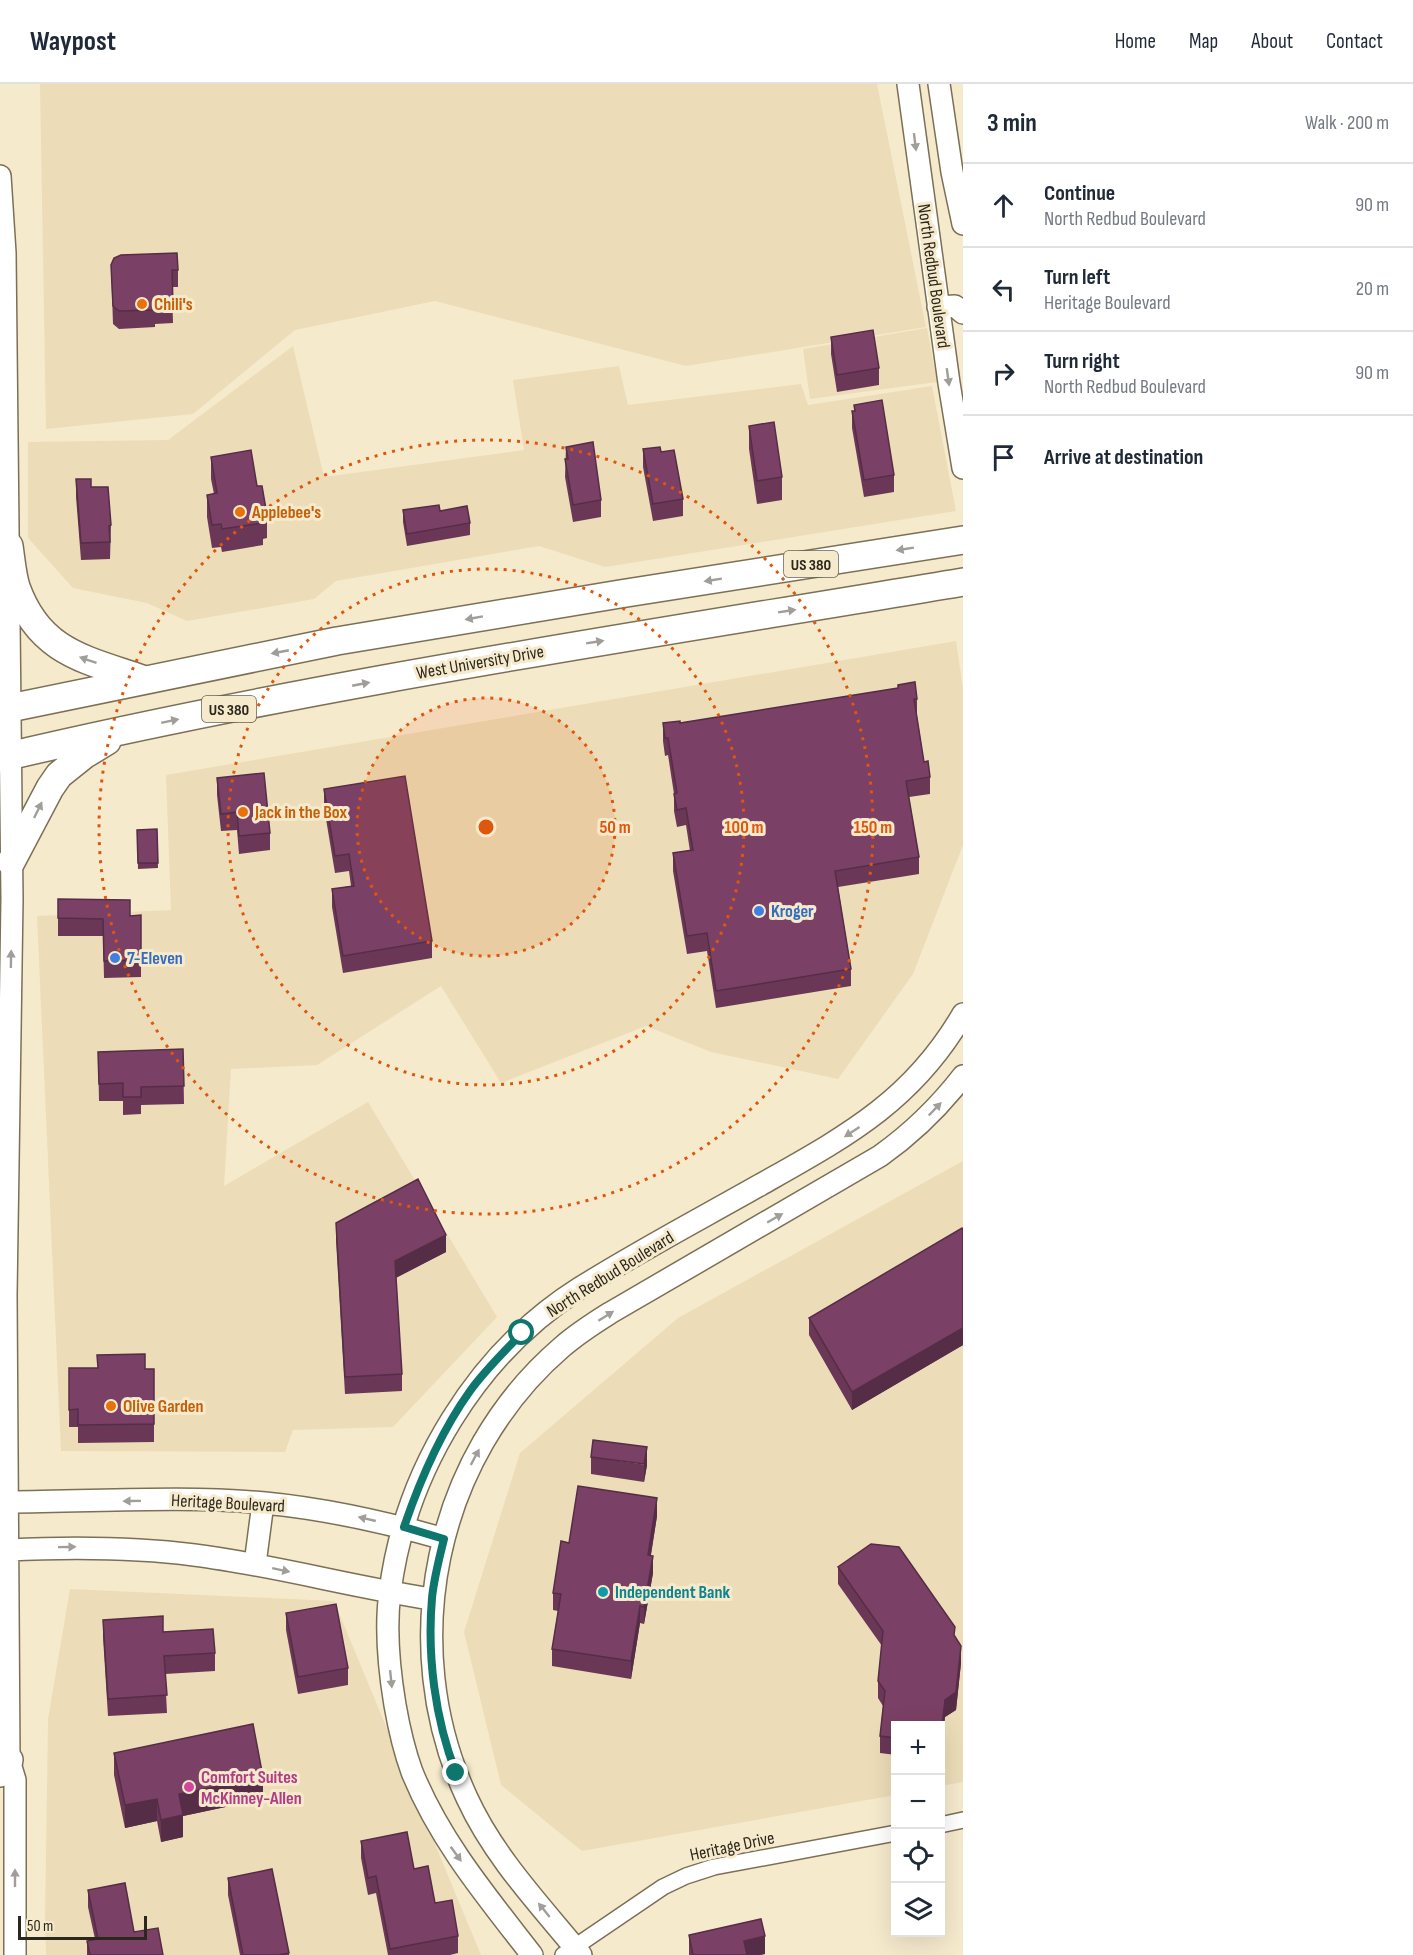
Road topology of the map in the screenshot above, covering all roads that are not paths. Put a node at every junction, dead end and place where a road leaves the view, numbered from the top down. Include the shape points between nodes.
1 (908, 84) edge
2 (939, 84) edge
3 (0, 176) edge
4 (963, 224) edge
5 (938, 307) junction
6 (963, 313) edge
7 (963, 468) edge
8 (963, 540) edge
9 (9, 546) junction
10 (963, 582) edge
11 (9, 597) junction
12 (0, 624) edge
13 (143, 679) junction
14 (5, 709) edge
15 (123, 731) junction
16 (5, 757) edge
17 (6, 857) edge
18 (963, 1014) edge
19 (963, 1076) edge
20 (8, 1502) junction
21 (263, 1503) junction
22 (404, 1527) junction
23 (444, 1539) junction
24 (8, 1550) junction
25 (255, 1564) junction
26 (390, 1593) junction
27 (432, 1599) junction
28 (5, 1766) edge
29 (963, 1820) edge
30 (945, 1824) edge
31 (891, 1834) edge
32 (572, 1952) edge
33 (15, 1955) edge
34 (532, 1955) edge

1 -> 5 street, North Redbud Boulevard
2 - 4 street, North Redbud Boulevard
3 - 9 street via 5,253
5 - 6 street via 955,306
5 -> 7 street, North Redbud Boulevard
8 -> 13 highway, US 380 via 543,606
9 - 11 street
13 -> 9 highway via 78,657 43,633 15,585
15 -> 10 highway, West University Drive / US 380 via 449,667
11 - 12 street
11 - 14 street
13 - 14 highway, US 380
14 - 16 street
15 - 16 highway, West University Drive / US 380
17 -> 15 highway via 59,775
16 - 17 street
20 -> 17 street
18 -> 22 street, North Redbud Boulevard via 916,1078 876,1115 809,1158 580,1288 522,1333 471,1390 447,1427
23 -> 19 street, North Redbud Boulevard via 466,1475 486,1437 517,1394 562,1347 610,1313 879,1156 914,1130
21 -> 20 street, Heritage Boulevard
20 - 24 street
22 -> 21 street, Heritage Boulevard via 320,1509
21 - 25 street
22 - 23 street, Heritage Boulevard
22 - 26 street, North Redbud Boulevard
23 - 27 street, North Redbud Boulevard
24 -> 25 street via 129,1548
24 - 28 street
25 -> 26 street
26 - 27 street
26 -> 34 street, North Redbud Boulevard via 391,1681 411,1769 447,1841
32 -> 27 street, North Redbud Boulevard via 490,1840 456,1773 437,1707
33 -> 28 street via 15,1780
29 - 30 street
31 - 32 street, Heritage Drive via 686,1875

